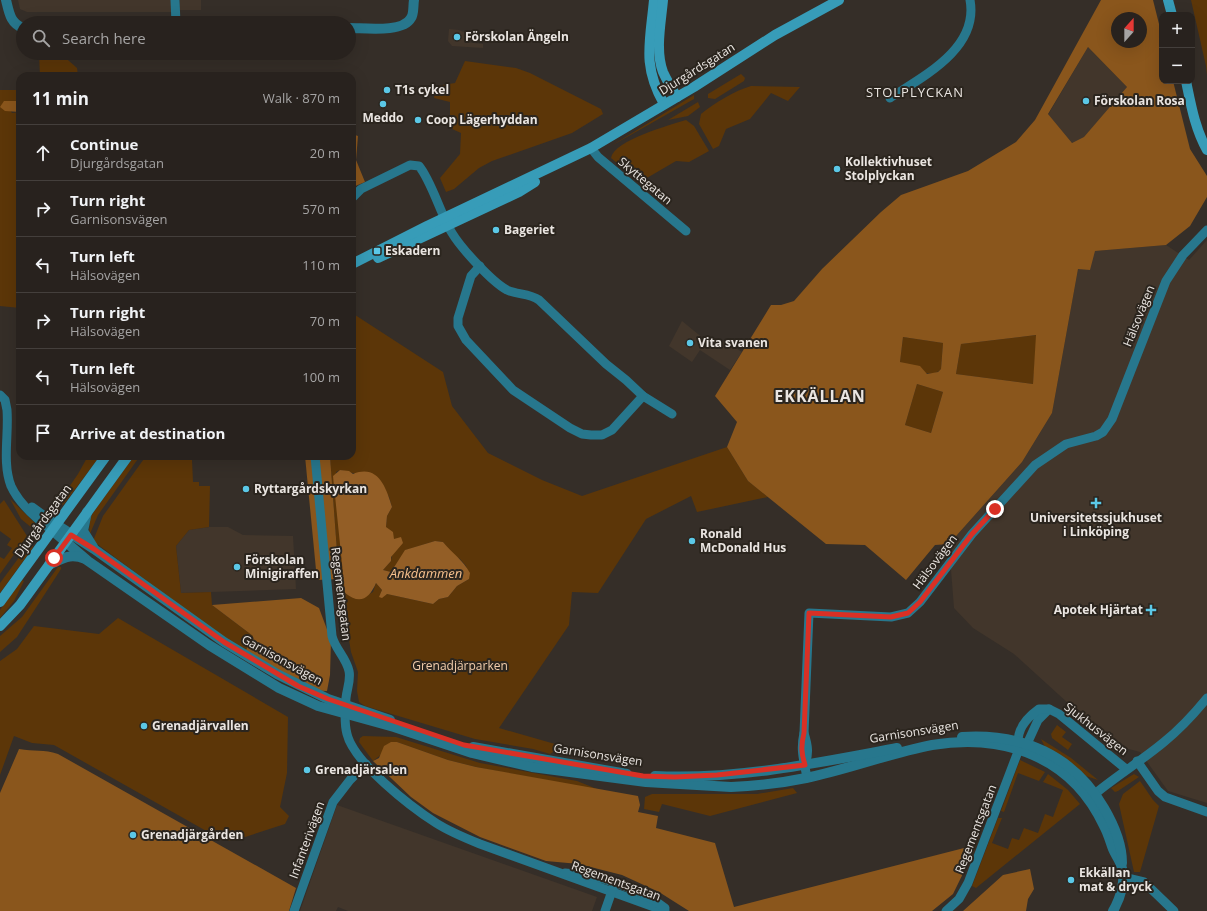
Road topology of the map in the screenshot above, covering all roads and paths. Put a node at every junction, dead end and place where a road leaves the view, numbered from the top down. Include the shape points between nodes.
1 (6, 0) edge
2 (175, 0) edge
3 (414, 0) edge
4 (654, 0) edge
5 (663, 0) edge
6 (839, 0) edge
7 (970, 0) edge
8 (1168, 0) edge
9 (1171, 12) edge
10 (176, 16) edge
11 (16, 25) edge
12 (356, 28) edge
13 (1187, 84) edge
14 (677, 97) junction
15 (890, 98) dead end
16 (664, 104) junction
17 (591, 148) junction
18 (1207, 150) edge
19 (356, 195) edge
20 (446, 222) junction
21 (1207, 230) edge
22 (686, 231) dead end
23 (356, 262) edge
24 (480, 266) junction
25 (356, 268) edge
26 (0, 395) edge
27 (643, 396) junction
28 (672, 414) dead end
29 (103, 460) edge
30 (125, 460) edge
31 (315, 460) edge
32 (87, 512) junction
33 (55, 528) junction
34 (68, 538) junction
35 (94, 549) junction
36 (88, 561) junction
37 (49, 564) junction
38 (0, 602) edge
39 (0, 626) edge
40 (1207, 698) edge
41 (1049, 709) junction
42 (346, 710) junction
43 (1021, 744) junction
44 (1137, 761) junction
45 (366, 764) junction
46 (805, 765) junction
47 (1126, 769) junction
48 (806, 778) junction
49 (1092, 796) junction
50 (1207, 812) edge
51 (1123, 877) junction
52 (613, 888) junction
53 (1116, 909) edge
54 (294, 911) edge
55 (605, 911) edge
56 (664, 911) edge
57 (670, 911) edge
58 (946, 911) edge
59 (1174, 911) edge

1 - 11 street
2 - 10 street
3 - 12 street via 412,17 407,24 397,28
4 - 16 main road via 649,62 652,82
5 - 14 main road via 659,37 660,61
6 - 14 main road, Djurgårdsgatan via 775,35
7 - 15 street via 970,20 960,44 935,68
8 - 9 main road
13 - 18 main road via 1195,120
14 - 16 main road, Djurgårdsgatan
16 - 17 main road, Djurgårdsgatan
17 - 20 main road, Djurgårdsgatan via 519,192
17 - 22 street, Skyttegatan via 598,157
19 - 20 street via 365,187 410,165 416,165 421,169
20 - 23 main road, Djurgårdsgatan
20 - 24 street via 457,240
20 - 25 main road, Djurgårdsgatan
21 - 46 street, Hälsovägen via 1183,255 1166,281 1112,419 1103,432 1066,444 1035,465 972,534 920,602 908,613 891,617 809,613 804,733 808,754
24 - 27 street via 509,290 533,295
24 - 27 street via 471,276 458,318 458,326 466,340 513,390 570,428 591,435 602,435 612,430
26 - 33 street via 5,400 7,410 8,474 12,487 41,522
27 - 28 street
29 - 33 main road, Djurgårdsgatan
30 - 32 main road
31 - 42 street, Regementsgatan via 333,643 345,661 349,673
32 - 34 main road
32 - 35 street via 83,531
33 - 34 street, Garnisonsvägen
33 - 38 main road, Djurgårdsgatan
34 - 35 street, Garnisonsvägen
34 - 36 street, Garnisonsvägen
34 - 37 main road
35 - 42 street, Garnisonsvägen via 224,642 298,686
36 - 37 street via 72,556
36 - 42 street, Garnisonsvägen via 172,621 262,679 306,701
37 - 39 main road via 20,605
40 - 44 street, Sjukhusvägen via 1179,729
41 - 43 street, Sjukhusvägen
41 - 43 street, Sjukhusvägen via 1039,709 1031,714 1023,724
41 - 47 street, Sjukhusvägen via 1067,720
42 - 45 street, Regementsgatan via 347,735
42 - 46 street, Garnisonsvägen via 476,748 624,773 698,776
42 - 48 street, Garnisonsvägen via 485,756 584,775 717,787 750,786
43 - 46 street, Garnisonsvägen via 977,736
43 - 48 street, Garnisonsvägen via 934,745
43 - 49 street, Garnisonsvägen via 1063,771
43 - 58 street, Regementsgatan via 968,883 959,899
44 - 47 street, Sjukhusvägen
44 - 50 street via 1165,797
45 - 52 street, Regementsgatan via 392,789 437,824 480,844 560,873 579,874
45 - 54 street, Infanterivägen via 333,802
46 - 48 street, Hälsovägen
47 - 49 street, Sjukhusvägen
49 - 51 street, Garnisonsvägen via 1122,865
51 - 53 street, Garnisonsvägen
51 - 59 street via 1144,882
52 - 55 street
52 - 56 street, Regementsgatan
52 - 57 street, Regementsgatan via 647,896

